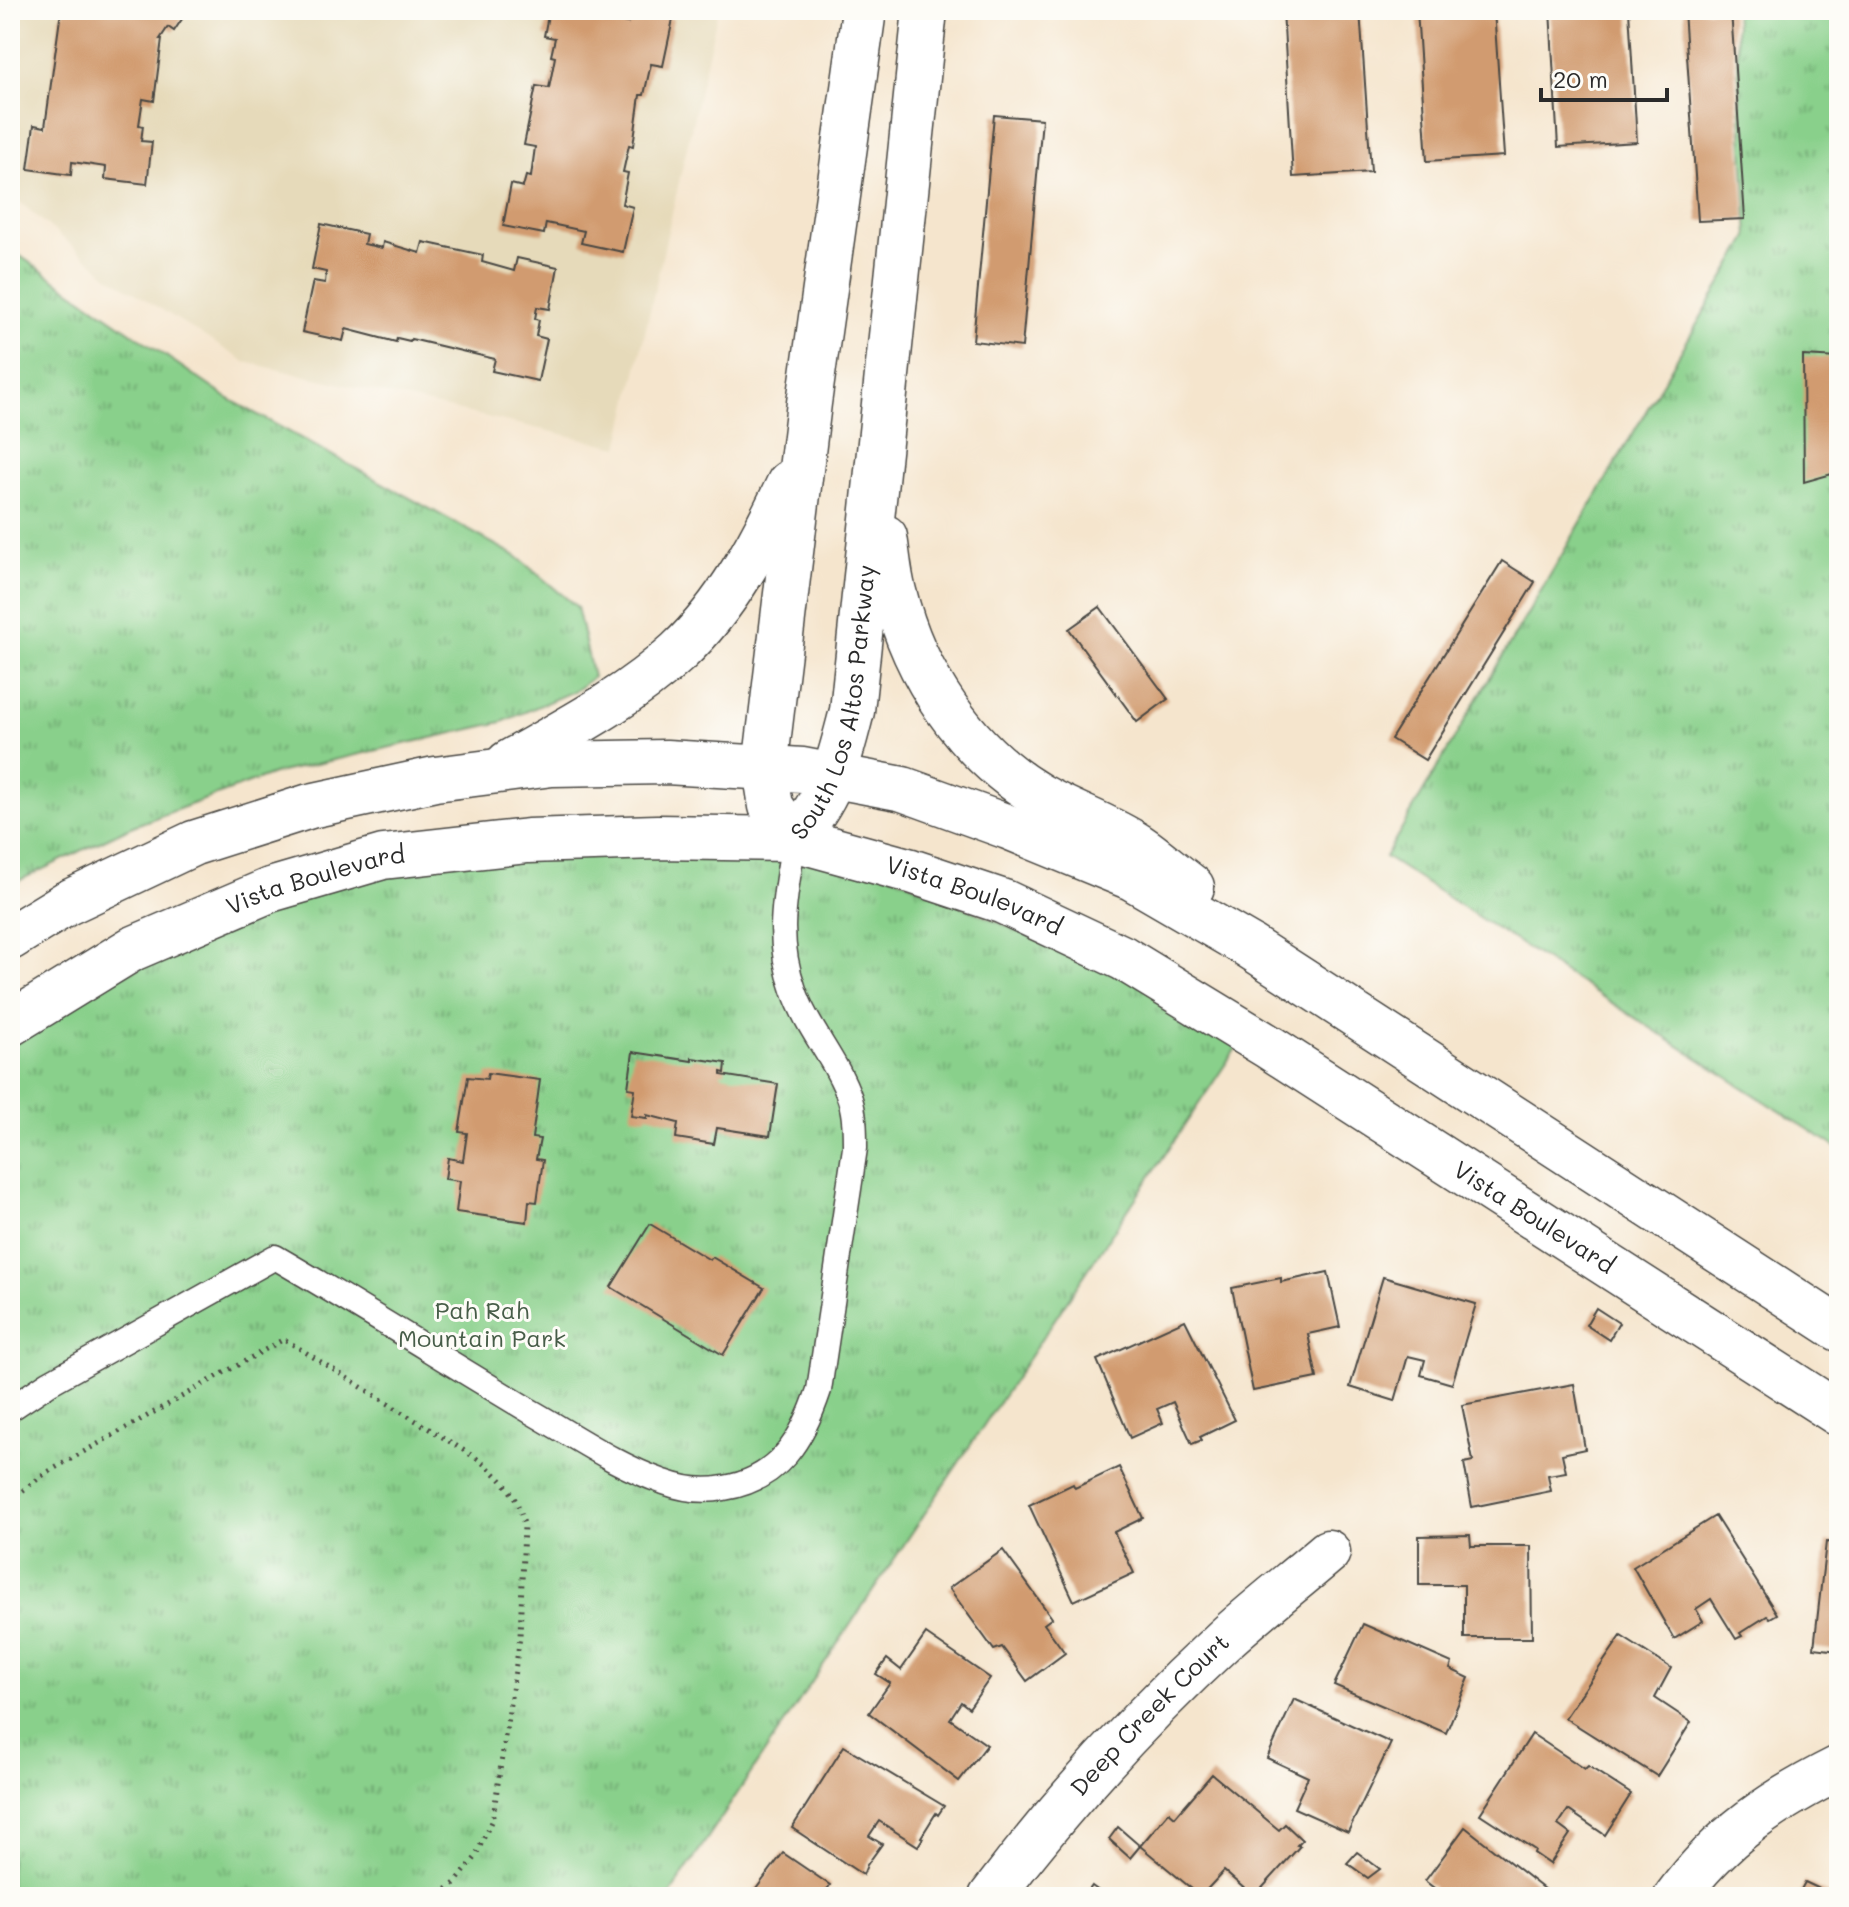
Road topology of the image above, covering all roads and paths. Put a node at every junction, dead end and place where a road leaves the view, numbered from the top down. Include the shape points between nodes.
1 (864, 10) edge
2 (925, 10) edge
3 (804, 452) junction
4 (876, 480) junction
5 (765, 768) junction
6 (491, 772) junction
7 (835, 776) junction
8 (794, 839) junction
9 (10, 938) edge
10 (1348, 1010) junction
11 (10, 1024) edge
12 (1839, 1329) edge
13 (10, 1409) edge
14 (1839, 1414) edge
15 (10, 1500) edge
16 (1328, 1552) dead end
17 (1839, 1768) edge
18 (436, 1897) edge
19 (991, 1897) edge
20 (1676, 1897) edge

1 - 3 main road, South Los Altos Parkway
2 - 4 main road, South Los Altos Parkway
3 - 5 main road, South Los Altos Parkway
3 - 6 main road via 759,544 724,600 679,651 581,722
4 - 7 main road, South Los Altos Parkway via 852,711
4 - 10 main road via 894,592 908,634 939,699 968,737 1038,795 1137,845
5 - 6 main road via 666,762 552,764
5 - 7 main road
5 - 8 main road, South Los Altos Parkway via 771,806
6 - 9 main road via 310,806 194,843 67,903
7 - 8 main road, South Los Altos Parkway via 817,812
7 - 10 main road via 903,789 1132,878
8 - 11 main road, Vista Boulevard via 528,841 383,857 270,890 132,949
8 - 13 lane via 781,924 786,965 808,1022 850,1100 855,1148 819,1390 798,1441 765,1474 724,1488 702,1489 643,1474 275,1257
8 - 14 main road, Vista Boulevard via 1004,902 1123,958
10 - 12 main road
15 - 18 path via 46,1473 284,1339 494,1472 521,1508 524,1525 520,1637 493,1817 475,1858
16 - 19 main road, Deep Creek Court via 1226,1638 1127,1735
17 - 20 main road via 1787,1794 1735,1831

